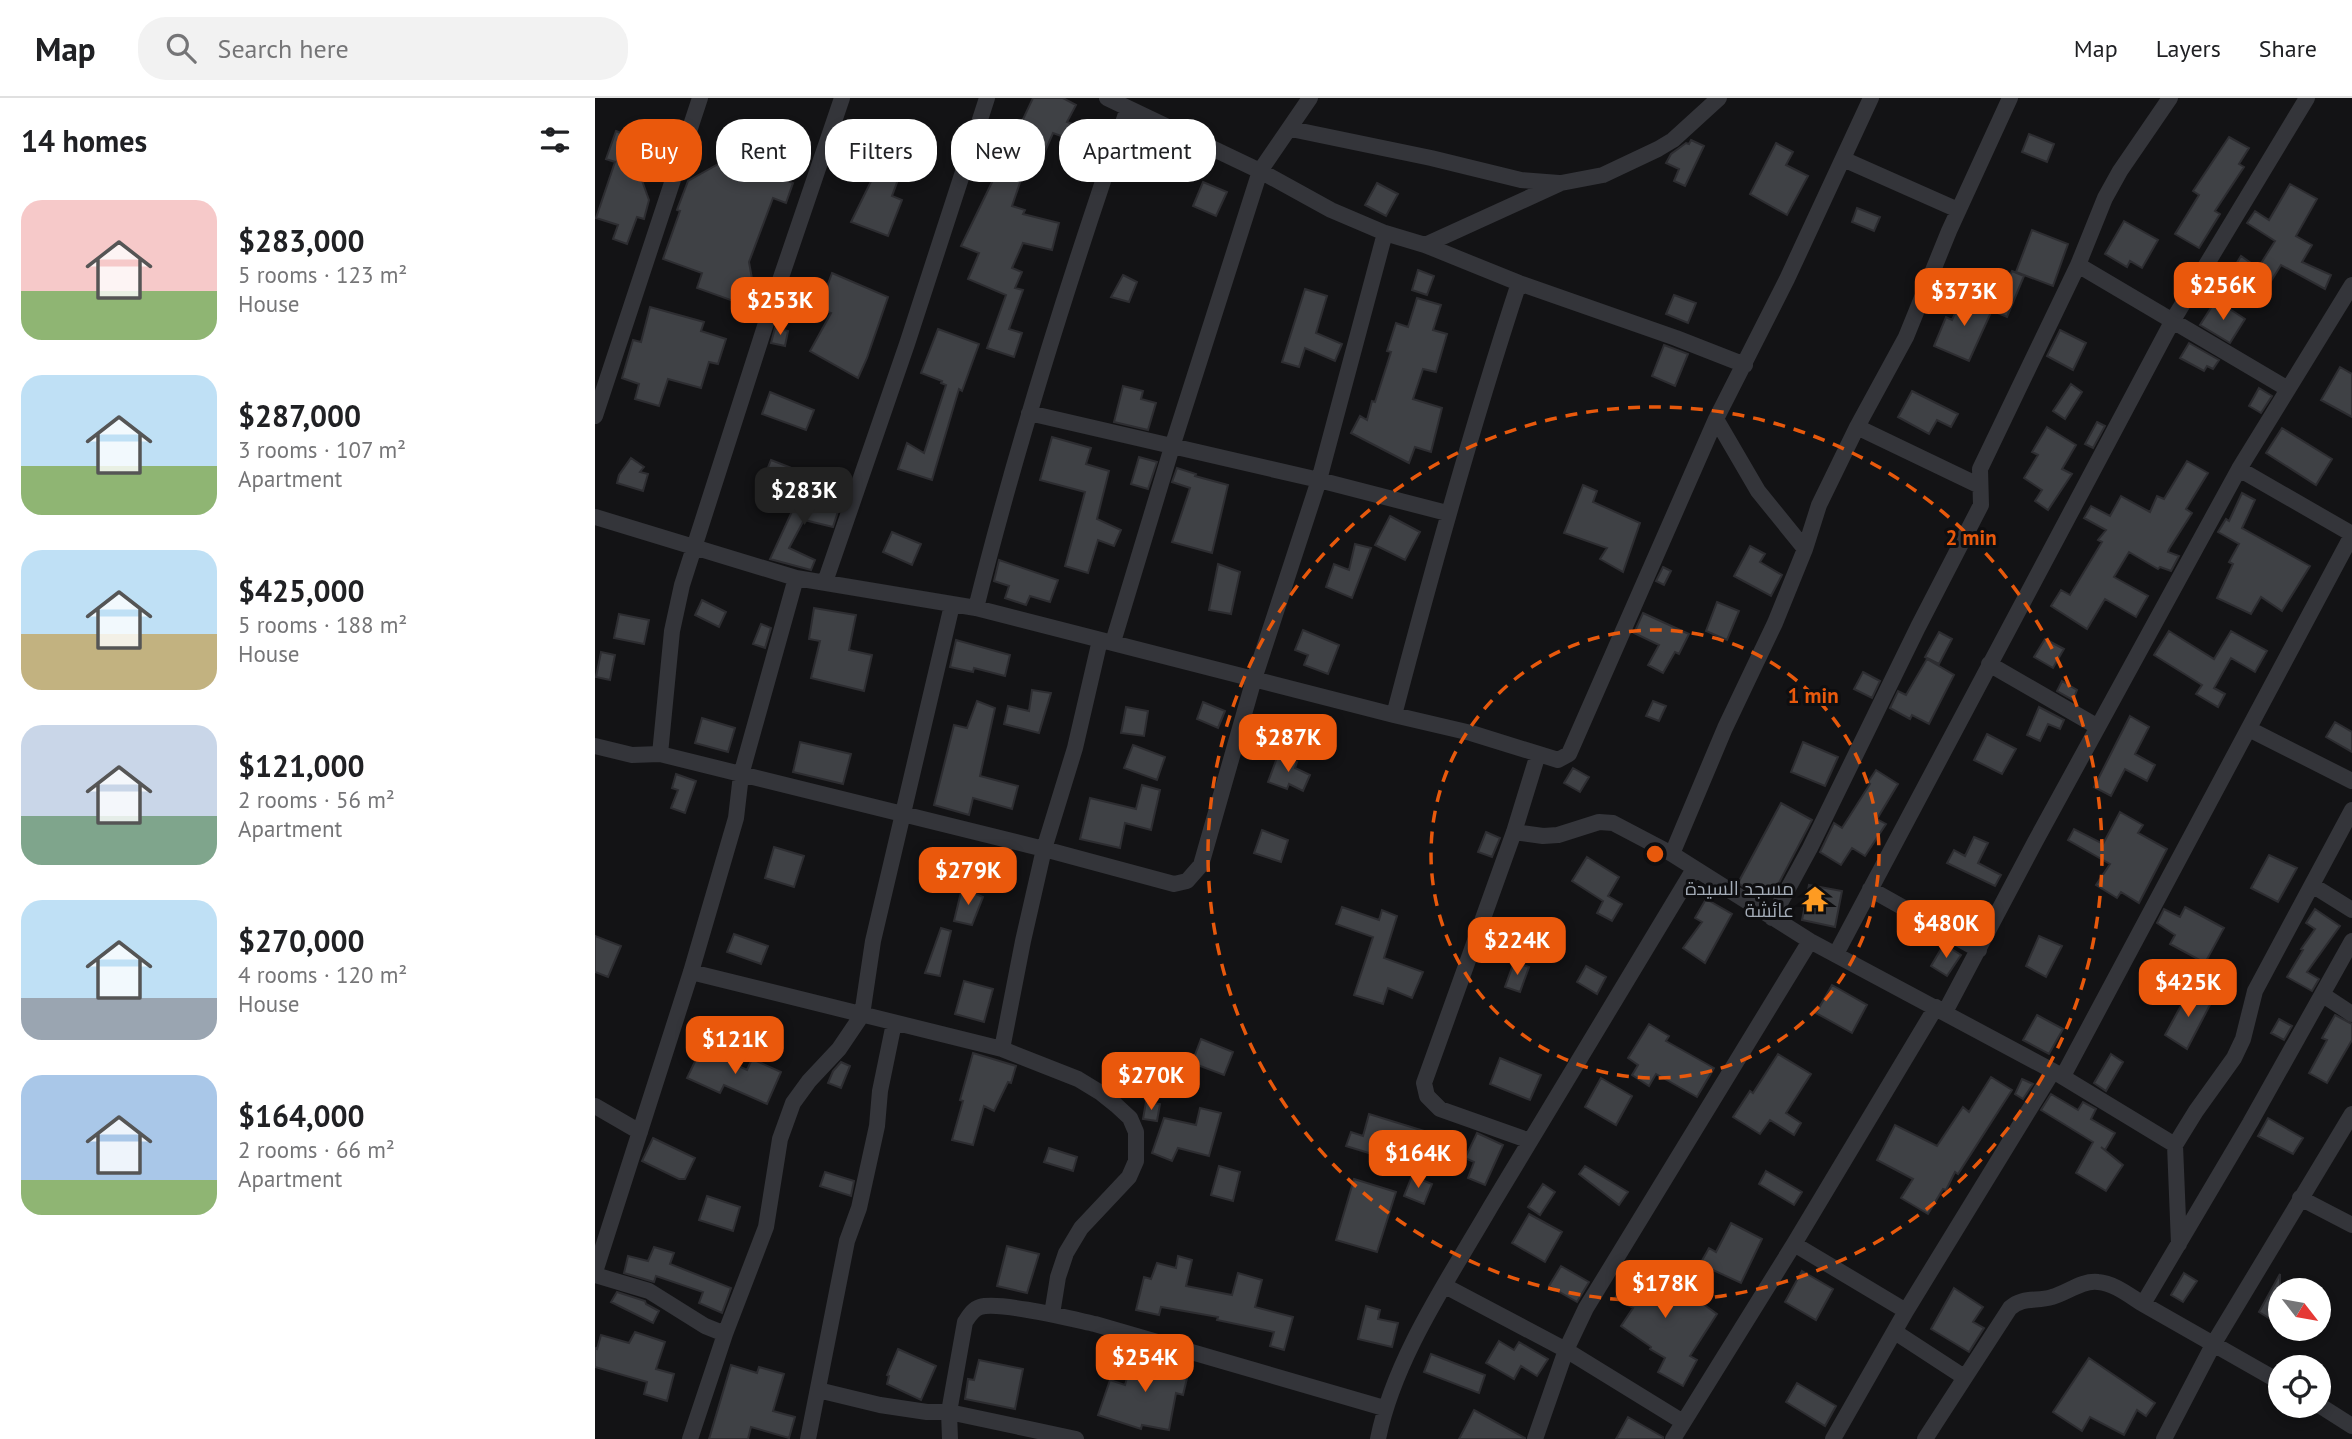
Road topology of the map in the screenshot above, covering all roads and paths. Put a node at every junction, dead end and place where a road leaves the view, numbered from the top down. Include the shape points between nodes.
1 (700, 98) edge
2 (842, 98) edge
3 (986, 98) edge
4 (1107, 98) edge
5 (1310, 98) edge
6 (1719, 98) edge
7 (1871, 98) edge
8 (2170, 98) edge
9 (2307, 98) edge
10 (2005, 102) edge
11 (1135, 105) edge
12 (1291, 129) junction
13 (1843, 159) junction
14 (1260, 172) junction
15 (1561, 183) junction
16 (1958, 210) junction
17 (1385, 233) junction
18 (1425, 245) junction
19 (2078, 265) junction
20 (1519, 283) junction
21 (2349, 296) edge
22 (2173, 320) junction
23 (1745, 365) junction
24 (2288, 389) junction
25 (1029, 413) junction
26 (595, 416) edge
27 (1717, 419) junction
28 (1857, 427) junction
29 (1172, 447) junction
30 (2239, 469) junction
31 (1319, 480) junction
32 (1980, 486) junction
33 (1447, 513) junction
34 (595, 517) edge
35 (2352, 535) edge
36 (694, 545) junction
37 (1805, 549) junction
38 (796, 578) junction
39 (825, 582) junction
40 (952, 605) junction
41 (976, 608) junction
42 (1106, 641) junction
43 (1989, 664) junction
44 (1254, 679) junction
45 (1394, 715) junction
46 (2098, 727) junction
47 (2249, 729) junction
48 (595, 746) edge
49 (660, 754) junction
50 (1538, 754) junction
51 (741, 775) junction
52 (2352, 782) edge
53 (2352, 810) edge
54 (904, 815) junction
55 (1514, 832) junction
56 (1044, 849) junction
57 (1672, 854) junction
58 (1694, 869) junction
59 (2312, 885) junction
60 (1870, 889) junction
61 (2352, 910) edge
62 (1772, 918) junction
63 (1810, 941) junction
64 (2352, 941) edge
65 (1979, 950) junction
66 (1836, 954) junction
67 (691, 971) junction
68 (2323, 995) junction
69 (1940, 1009) junction
70 (2352, 1014) edge
71 (862, 1015) junction
72 (894, 1023) junction
73 (1002, 1049) junction
74 (2058, 1073) junction
75 (595, 1107) edge
76 (2352, 1114) edge
77 (640, 1132) junction
78 (1530, 1141) junction
79 (2175, 1145) junction
80 (2300, 1198) junction
81 (2352, 1225) edge
82 (1794, 1244) junction
83 (2179, 1244) junction
84 (595, 1273) edge
85 (1444, 1286) junction
86 (2143, 1304) junction
87 (1906, 1311) junction
88 (1052, 1314) junction
89 (1895, 1332) junction
90 (725, 1334) junction
91 (2214, 1343) junction
92 (1566, 1350) junction
93 (2268, 1375) edge
94 (1964, 1377) junction
95 (818, 1390) junction
96 (1384, 1408) junction
97 (949, 1412) junction
98 (2331, 1413) edge
99 (1682, 1422) junction
100 (2352, 1426) edge
101 (689, 1439) edge
102 (809, 1439) edge
103 (950, 1439) edge
104 (1076, 1439) edge
105 (1378, 1439) edge
106 (1535, 1439) edge
107 (1673, 1439) edge
108 (1833, 1439) edge
109 (1925, 1439) edge
110 (2164, 1439) edge

1 - 26 street
2 - 36 street
3 - 39 street
4 - 11 street
5 - 12 street
6 - 15 street via 1658,149 1602,175
7 - 13 street
8 - 19 street via 2105,198
9 - 22 street
10 - 16 street
11 - 14 street
11 - 25 street via 1061,305
12 - 14 street
12 - 15 street via 1521,180
13 - 16 street
13 - 23 street
14 - 17 street
14 - 29 street
15 - 18 street
16 - 28 street via 1906,337
17 - 18 street
17 - 31 street
18 - 20 street
19 - 22 street
19 - 32 street via 1980,468
20 - 23 street
20 - 33 street
21 - 24 street
22 - 24 street
22 - 43 street
23 - 27 street
24 - 30 street
25 - 29 street
25 - 41 street
27 - 37 street via 1758,491
27 - 50 street via 1569,754 1558,760
28 - 32 street
28 - 37 street via 1819,505
29 - 31 street
29 - 42 street
30 - 35 street
30 - 46 street
31 - 33 street
31 - 44 street
32 - 62 street via 1981,505
33 - 45 street
34 - 36 street
35 - 47 street
36 - 38 street
36 - 49 street via 672,631
37 - 57 street
38 - 39 street
38 - 51 street
39 - 40 street
40 - 41 street
40 - 54 street
41 - 42 street
42 - 44 street
42 - 56 street
43 - 46 street
43 - 60 street
44 - 45 street
44 - 56 street via 1201,865 1187,881 1174,884
45 - 50 street
46 - 65 street
47 - 52 street
47 - 74 street
48 - 49 street via 632,755
49 - 51 street
50 - 55 street
51 - 54 street
51 - 67 street via 736,818
53 - 59 street
54 - 56 street
54 - 71 street via 873,941
55 - 57 street via 1558,835 1599,822 1613,823
55 - 78 street via 1424,1083 1427,1096 1440,1109
56 - 73 street
57 - 58 street
58 - 62 street
58 - 78 street
59 - 61 street
59 - 79 street via 2255,991 2234,1058
60 - 65 street
60 - 66 street
62 - 63 street
63 - 66 street
63 - 92 street via 1603,1278
64 - 68 street
65 - 69 street
66 - 69 street
67 - 71 street
67 - 77 street
68 - 70 street
68 - 83 street
69 - 74 street
69 - 82 street
71 - 72 street
71 - 90 street via 793,1103 780,1139 766,1227
72 - 73 street
72 - 95 street via 877,1126 847,1241
73 - 88 street via 1101,1093 1130,1118 1136,1132 1136,1161 1129,1178 1081,1228 1066,1253
74 - 79 street
74 - 87 street
75 - 77 street
76 - 80 street
77 - 84 street
78 - 85 street
79 - 83 street
80 - 81 street
80 - 91 street
82 - 87 street
82 - 99 street
83 - 86 street
84 - 90 street via 649,1291
85 - 92 street
85 - 96 street
86 - 91 street
86 - 94 street via 2097,1281 2049,1298 2020,1300
87 - 89 street
88 - 96 street
88 - 97 street via 994,1306 972,1311 965,1322
89 - 94 street
89 - 108 street
90 - 101 street
91 - 93 street
91 - 110 street
92 - 99 street
92 - 106 street
94 - 109 street
95 - 97 street via 880,1405
95 - 102 street
96 - 105 street
97 - 103 street
97 - 104 street
98 - 100 street
99 - 107 street

